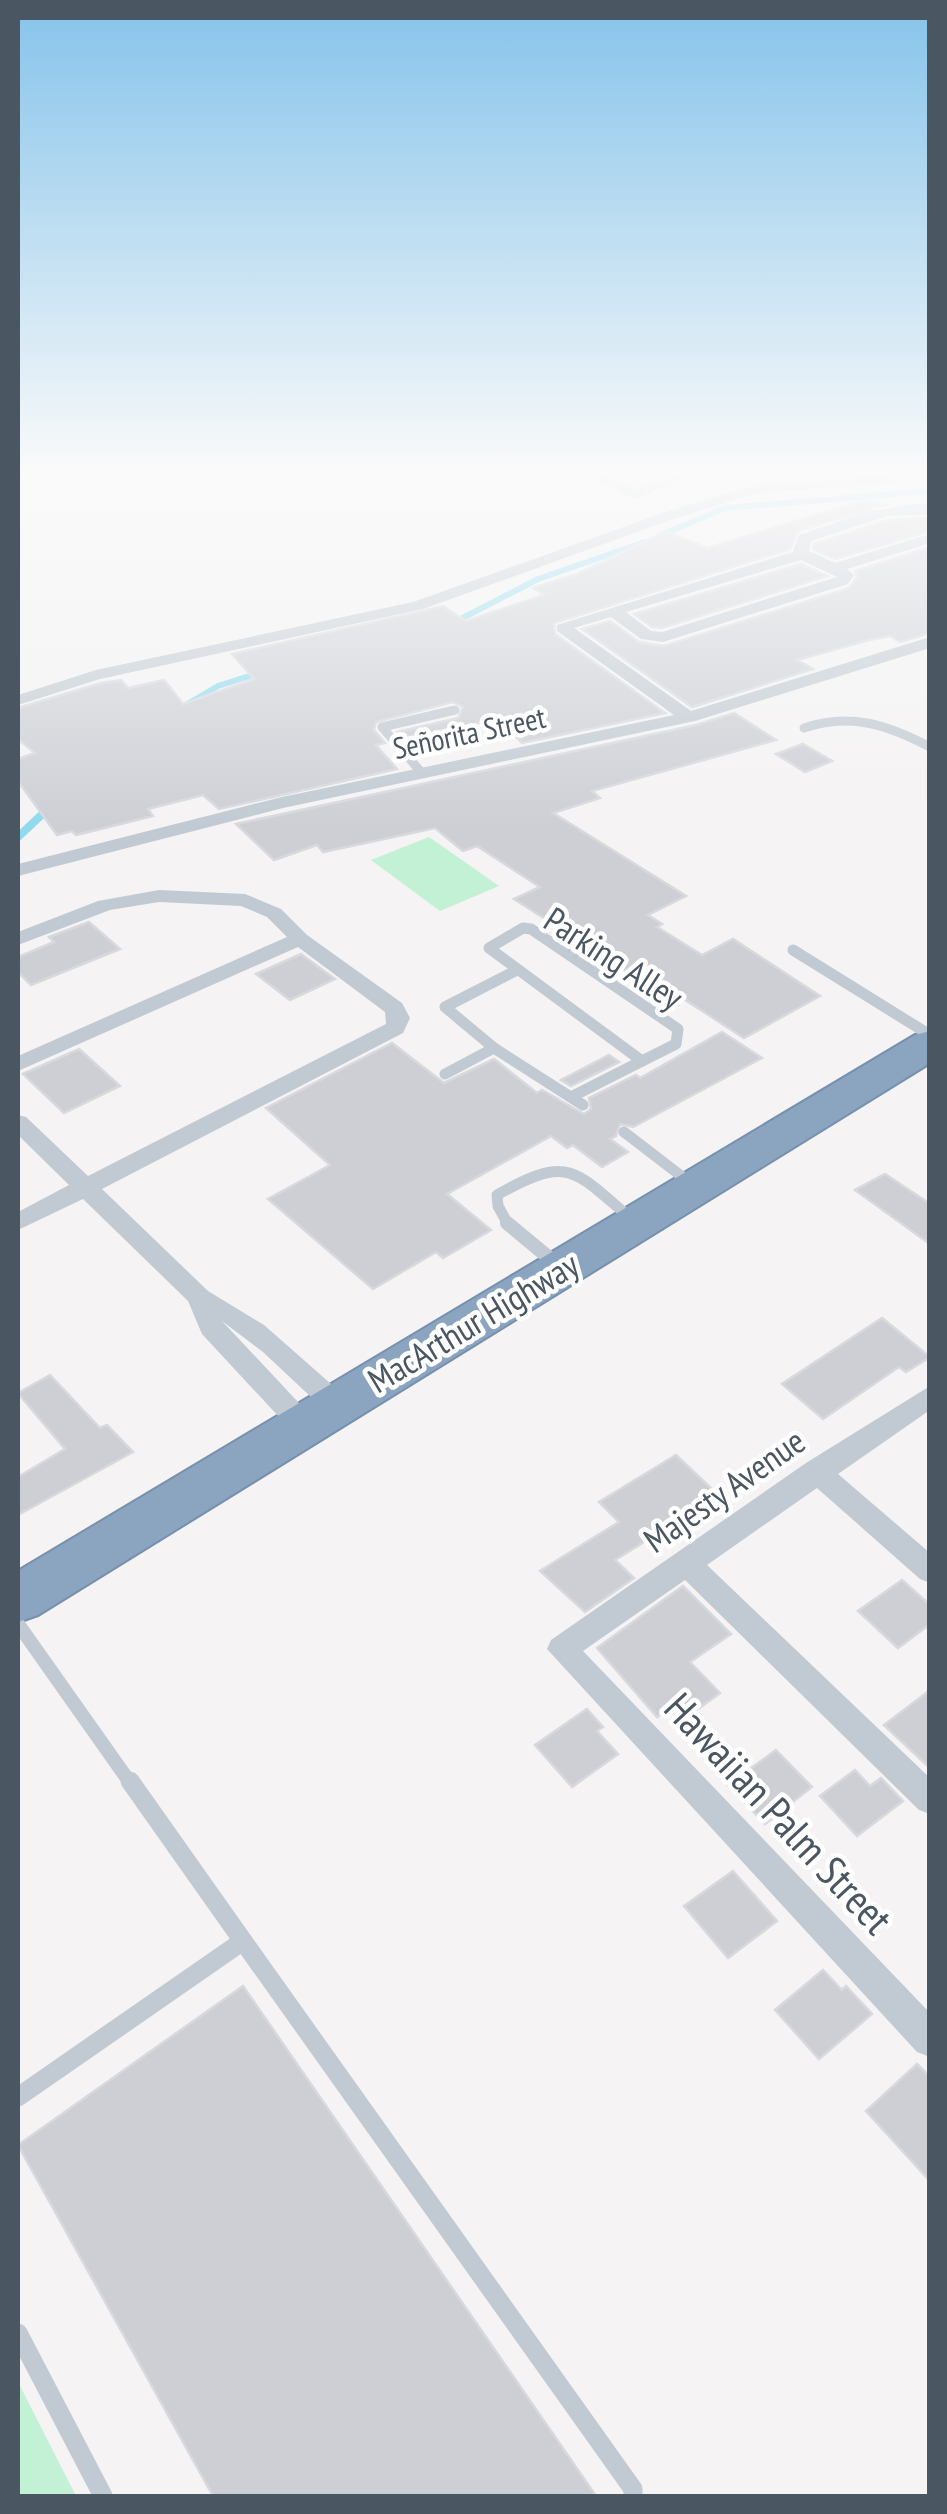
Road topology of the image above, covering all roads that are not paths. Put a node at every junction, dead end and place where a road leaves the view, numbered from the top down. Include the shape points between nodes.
1 (455, 592) edge
2 (675, 592) edge
3 (806, 592) edge
4 (614, 611) junction
5 (930, 642) edge
6 (18, 699) edge
7 (455, 710) dead end
8 (689, 717) junction
9 (804, 728) dead end
10 (930, 746) edge
11 (421, 772) junction
12 (18, 870) edge
13 (18, 939) edge
14 (300, 939) junction
15 (793, 950) dead end
16 (517, 970) junction
17 (930, 1035) edge
18 (930, 1044) edge
19 (494, 1048) junction
20 (643, 1062) junction
21 (18, 1064) edge
22 (445, 1074) dead end
23 (570, 1098) junction
24 (583, 1105) dead end
25 (18, 1122) edge
26 (624, 1132) dead end
27 (696, 1187) junction
28 (84, 1189) junction
29 (18, 1222) edge
30 (636, 1223) junction
31 (562, 1268) junction
32 (199, 1297) junction
33 (264, 1334) junction
34 (236, 1350) junction
35 (930, 1396) edge
36 (320, 1415) junction
37 (816, 1471) junction
38 (686, 1563) junction
39 (930, 1571) edge
40 (18, 1600) edge
41 (18, 1624) edge
42 (562, 1649) joint
43 (930, 1800) edge
44 (243, 1941) junction
45 (930, 2039) edge
46 (18, 2097) edge
47 (18, 2333) edge
48 (103, 2496) edge
49 (633, 2496) edge

1 - 6 street
2 - 4 street
3 - 4 street via 663,637 647,636
4 - 8 street via 562,631
5 - 8 street, Señorita Street
7 - 11 lane via 382,727
8 - 11 street, Señorita Street
9 - 10 lane via 835,718 876,722
11 - 12 street, Señorita Street
13 - 14 street via 105,905 160,896 245,900 274,913
14 - 21 street
14 - 28 street via 394,1008 395,1028
15 - 17 lane
16 - 19 lane via 445,1007
16 - 20 lane, Parking Alley
16 - 20 lane, Parking Alley via 489,946 528,928 678,1029 676,1044
18 - 27 highway, MacArthur Highway
19 - 22 lane
19 - 23 lane
20 - 23 lane, Parking Alley
23 - 24 lane
25 - 28 street
26 - 27 lane
27 - 30 highway, MacArthur Highway
28 - 29 street
28 - 32 street
30 - 31 highway, MacArthur Highway
30 - 31 lane via 558,1169 497,1195 501,1219
31 - 36 highway, MacArthur Highway
32 - 33 street
32 - 34 street via 211,1327
33 - 34 street
33 - 36 street
34 - 36 street
35 - 37 street, Majesty Avenue
36 - 40 highway, MacArthur Highway
37 - 38 street, Majesty Avenue
37 - 39 street
38 - 42 street, Majesty Avenue
38 - 43 street
41 - 44 lane
42 - 45 street, Hawaiian Palm Street
44 - 46 lane
44 - 49 lane
47 - 48 lane

